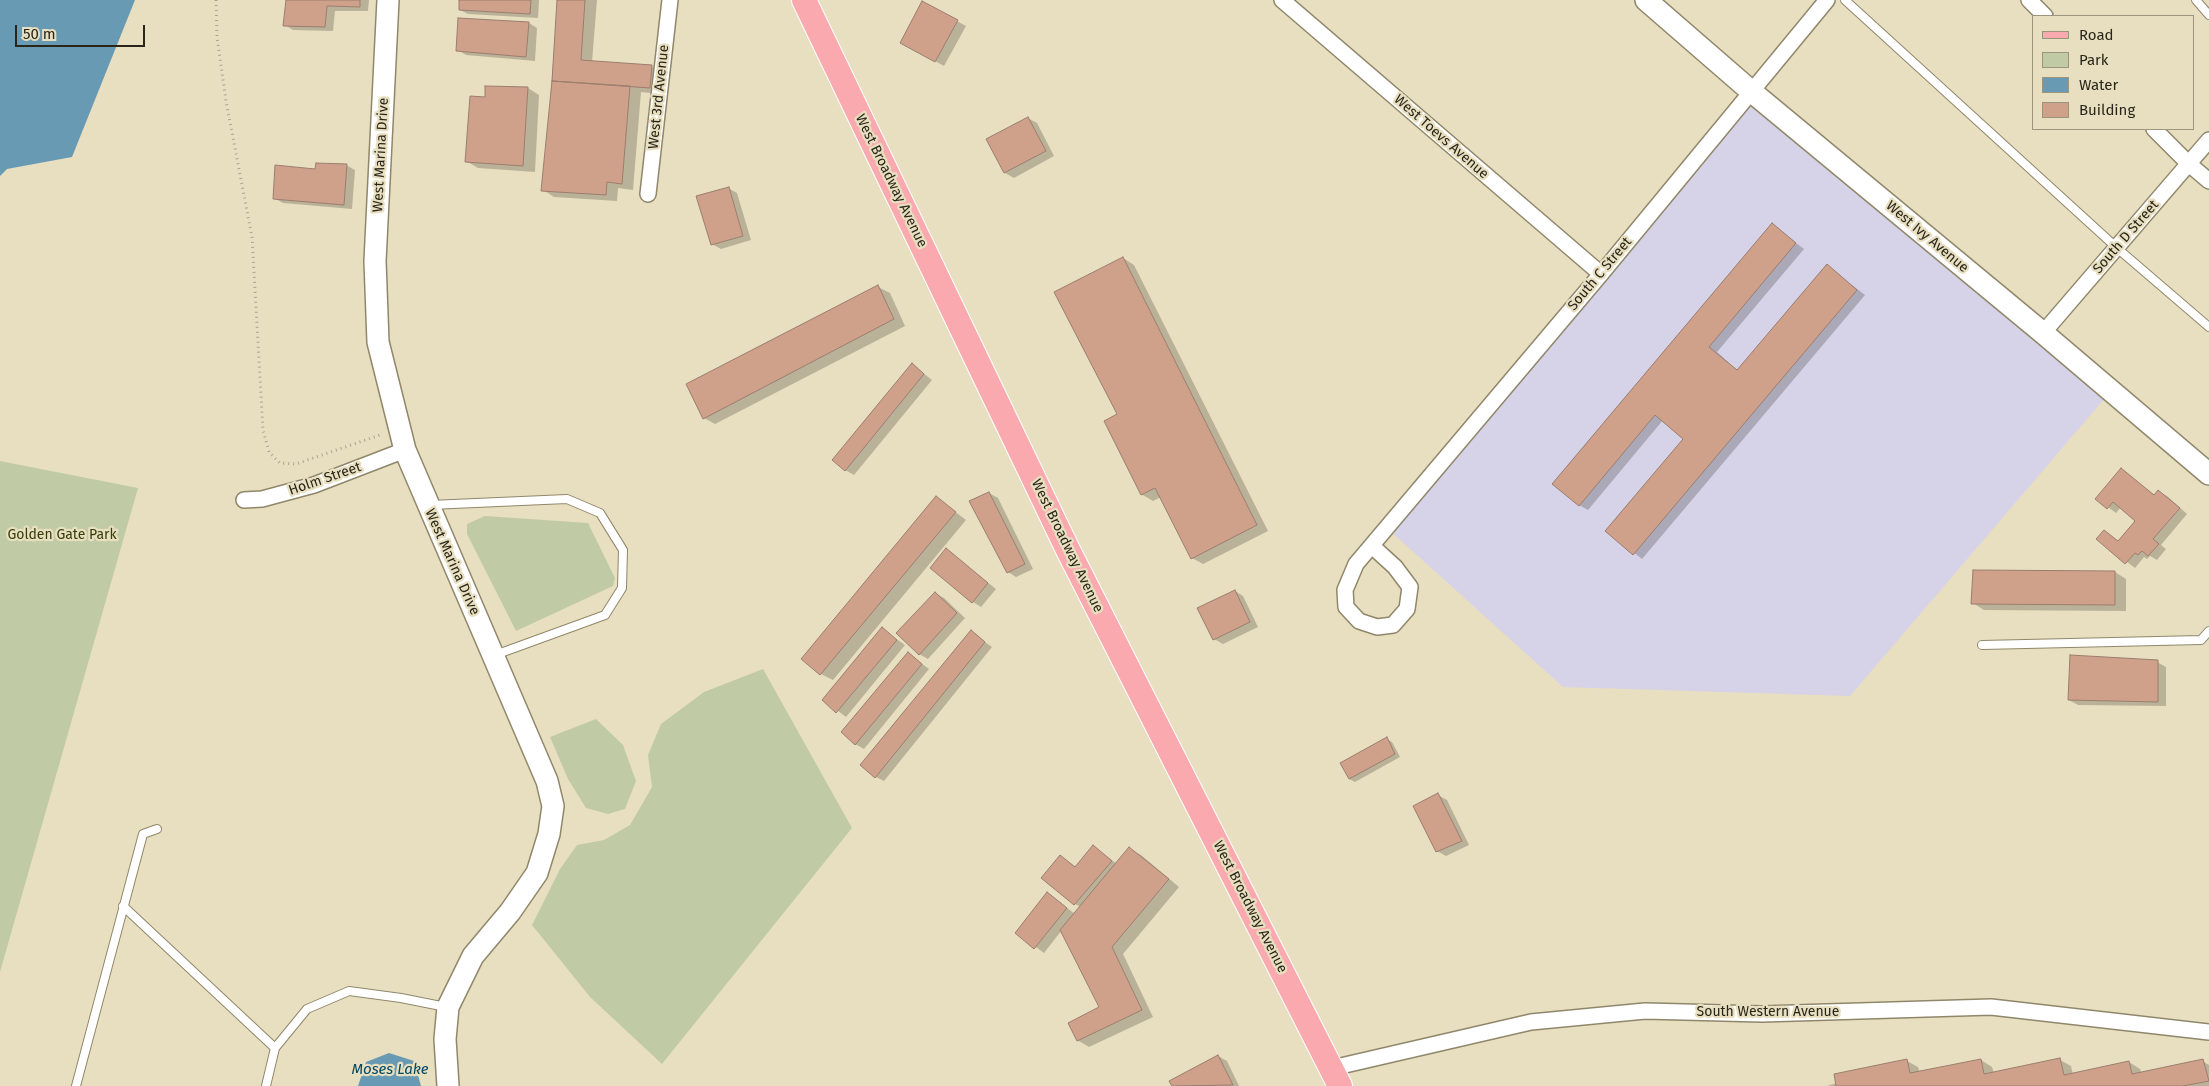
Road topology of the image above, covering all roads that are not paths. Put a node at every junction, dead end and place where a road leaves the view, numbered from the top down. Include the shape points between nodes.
1 (388, 0) edge
2 (670, 0) edge
3 (804, 0) edge
4 (1282, 0) edge
5 (1646, 0) edge
6 (1827, 0) edge
7 (1845, 0) edge
8 (2029, 0) edge
9 (2196, 0) edge
10 (2044, 15) edge
11 (2209, 15) edge
12 (1752, 92) junction
13 (2155, 130) edge
14 (2209, 140) edge
15 (2189, 164) junction
16 (2209, 181) edge
17 (648, 194) dead end
18 (2117, 248) junction
19 (1601, 274) junction
20 (2209, 326) edge
21 (2043, 333) junction
22 (405, 450) junction
23 (2209, 474) edge
24 (244, 500) dead end
25 (427, 505) junction
26 (1372, 546) junction
27 (2209, 631) edge
28 (1982, 645) dead end
29 (493, 656) junction
30 (157, 829) dead end
31 (123, 906) junction
32 (448, 1007) junction
33 (2209, 1032) edge
34 (275, 1048) junction
35 (1336, 1077) edge
36 (76, 1086) edge
37 (266, 1086) edge
38 (448, 1086) edge

1 - 22 street, West Marina Drive via 375,261 378,342
2 - 17 street, West 3rd Avenue
3 - 35 main road, West Broadway Avenue via 1068,550
4 - 19 street, West Toevs Avenue
5 - 12 street, West Ivy Avenue
6 - 12 street, South C Street
7 - 18 lane
8 - 10 street
9 - 11 lane
12 - 19 street, South C Street
12 - 21 street, West Ivy Avenue
13 - 15 street
14 - 15 street, South D Street
15 - 16 street
15 - 18 street, South D Street
18 - 20 lane
18 - 21 street, South D Street
19 - 26 street, South C Street
21 - 23 street, West Ivy Avenue
22 - 24 street, Holm Street via 314,485 262,499
22 - 25 street, West Marina Drive
25 - 29 street, West Marina Drive
25 - 29 lane via 567,499 600,513 623,550 622,588 605,615
26 - 26 street, South C Street via 1356,564 1344,590 1346,607 1358,621 1377,628 1393,625 1407,609 1410,587
27 - 28 lane via 2201,640
29 - 32 street, West Marina Drive via 547,781 553,806 549,834 537,873 473,956
30 - 31 lane via 143,834
31 - 34 lane
31 - 36 lane
32 - 34 lane via 349,991 307,1009
32 - 38 street, West Marina Drive via 445,1040
33 - 35 street, South Western Avenue via 1991,1007 1762,1014 1645,1011 1531,1022
34 - 37 lane

